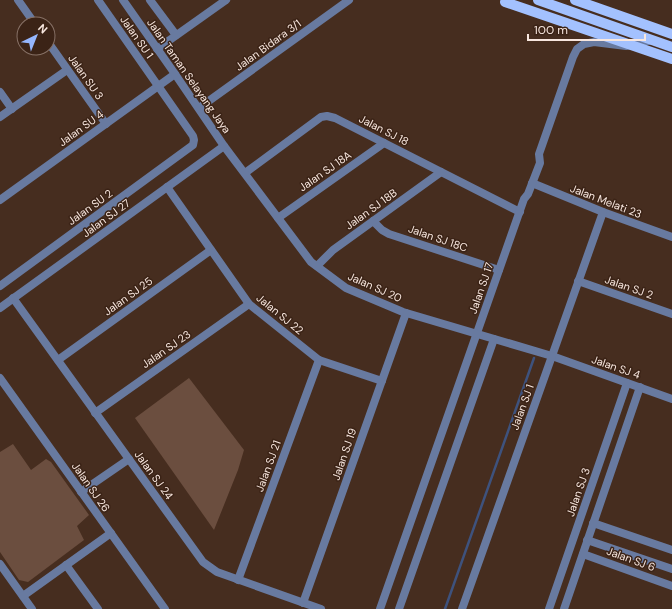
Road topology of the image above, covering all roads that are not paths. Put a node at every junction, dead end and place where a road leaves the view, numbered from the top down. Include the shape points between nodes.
1 (18, 0) edge
2 (98, 0) edge
3 (123, 0) edge
4 (150, 0) edge
5 (226, 0) edge
6 (349, 0) edge
7 (538, 0) edge
8 (575, 0) edge
9 (503, 1) edge
10 (29, 16) edge
11 (672, 34) edge
12 (176, 35) junction
13 (652, 40) junction
14 (672, 47) edge
15 (157, 49) junction
16 (56, 54) edge
17 (672, 59) edge
18 (67, 70) junction
19 (175, 74) junction
20 (159, 86) junction
21 (0, 92) edge
22 (199, 108) junction
23 (12, 109) junction
24 (0, 117) edge
25 (106, 124) junction
26 (384, 143) junction
27 (193, 145) joint
28 (224, 146) junction
29 (441, 172) junction
30 (245, 173) junction
31 (532, 183) junction
32 (167, 187) junction
33 (0, 200) edge
34 (520, 212) junction
35 (603, 212) junction
36 (278, 218) junction
37 (373, 221) junction
38 (672, 237) edge
39 (211, 250) junction
40 (317, 266) junction
41 (499, 270) junction
42 (578, 281) junction
43 (0, 286) edge
44 (13, 298) junction
45 (249, 304) junction
46 (0, 308) edge
47 (406, 312) junction
48 (672, 314) edge
49 (477, 334) junction
50 (494, 339) junction
51 (552, 356) junction
52 (58, 360) junction
53 (319, 360) junction
54 (0, 378) edge
55 (382, 381) junction
56 (627, 383) junction
57 (640, 387) junction
58 (672, 399) edge
59 (95, 413) junction
60 (129, 459) junction
61 (81, 492) junction
62 (593, 523) junction
63 (111, 533) junction
64 (587, 540) junction
65 (672, 550) edge
66 (583, 554) junction
67 (0, 564) edge
68 (66, 565) junction
69 (672, 570) edge
70 (238, 580) junction
71 (672, 586) edge
72 (23, 596) junction
73 (303, 603) junction
74 (32, 609) edge
75 (98, 609) edge
76 (165, 609) edge
77 (321, 609) edge
78 (380, 609) edge
79 (399, 609) edge
80 (462, 609) edge
81 (550, 609) edge
82 (564, 609) edge

1 - 10 street
2 - 20 street, Jalan SU 1
3 - 15 street, Jalan Taman Selayang Jaya
4 - 12 street
5 - 12 street
6 - 22 street, Jalan Bidara 3/1
7 - 13 main road
8 - 11 main road
9 - 17 main road, bridge
12 - 15 street
13 - 14 main road
13 - 31 street, Jalan SJ 17 via 626,46 594,42 577,49 553,113
15 - 19 street, Jalan Taman Selayang Jaya
16 - 18 street, Jalan SU 3
18 - 23 street
18 - 25 street, Jalan SU 3
19 - 20 street, Jalan SU 4
19 - 22 street, Jalan Taman Selayang Jaya
20 - 25 street, Jalan SU 4
20 - 27 street, Jalan SU 1 via 193,136
21 - 23 street
22 - 28 street, Jalan Taman Selayang Jaya
23 - 24 street
25 - 33 street, Jalan SU 4
26 - 29 street, Jalan SJ 18
26 - 30 street, Jalan SJ 18 via 335,118 321,117
26 - 36 street, Jalan SJ 18A
27 - 43 street, Jalan SU 2
28 - 30 street, Jalan SJ 20
28 - 32 street, Jalan SJ 27
29 - 34 street, Jalan SJ 18
29 - 37 street, Jalan SJ 18B
30 - 36 street, Jalan SJ 20
31 - 34 street, Jalan SJ 17
31 - 35 street, Jalan Melati 23
32 - 39 street, Jalan SJ 22
32 - 44 street, Jalan SJ 27
34 - 41 street, Jalan SJ 17
35 - 38 street, Jalan Melati 23
35 - 42 street, Jalan SJ 1
36 - 40 street, Jalan SJ 20
37 - 40 street, Jalan SJ 18B via 333,250
37 - 41 street, Jalan SJ 18C via 389,234
39 - 45 street, Jalan SJ 22
39 - 52 street, Jalan SJ 25
40 - 47 street, Jalan SJ 20 via 346,288
41 - 49 street, Jalan SJ 17
42 - 48 street, Jalan SJ 2
42 - 51 street, Jalan SJ 1
44 - 46 street, Jalan SJ 27
44 - 52 street, Jalan SJ 24
45 - 53 street, Jalan SJ 22
45 - 59 street, Jalan SJ 23
47 - 49 street, Jalan SJ 20
47 - 55 street, Jalan SJ 19
49 - 50 street, Jalan SJ 20
49 - 78 street, Jalan SJ 17
50 - 51 street, Jalan SJ 20
50 - 79 street
51 - 56 street, Jalan SJ 4
51 - 80 street, Jalan SJ 1
52 - 59 street, Jalan SJ 24
53 - 55 street, Jalan SJ 22
53 - 70 street, Jalan SJ 21
54 - 61 street, Jalan SJ 26
55 - 73 street, Jalan SJ 19
56 - 57 street, Jalan SJ 4
56 - 81 street, Jalan SJ 3
57 - 58 street, Jalan SJ 4
57 - 62 street
59 - 60 street, Jalan SJ 24
60 - 61 street
60 - 70 street, Jalan SJ 24 via 203,562 217,572
61 - 63 street, Jalan SJ 26
62 - 64 street
62 - 65 street, Jalan SJ 6
63 - 68 street
63 - 76 street, Jalan SJ 26
64 - 66 street
64 - 69 street
66 - 71 street, Jalan SJ 6
66 - 82 street
67 - 72 street
68 - 72 street
68 - 75 street
70 - 73 street, Jalan SJ 24
72 - 74 street
73 - 77 street, Jalan SJ 24

